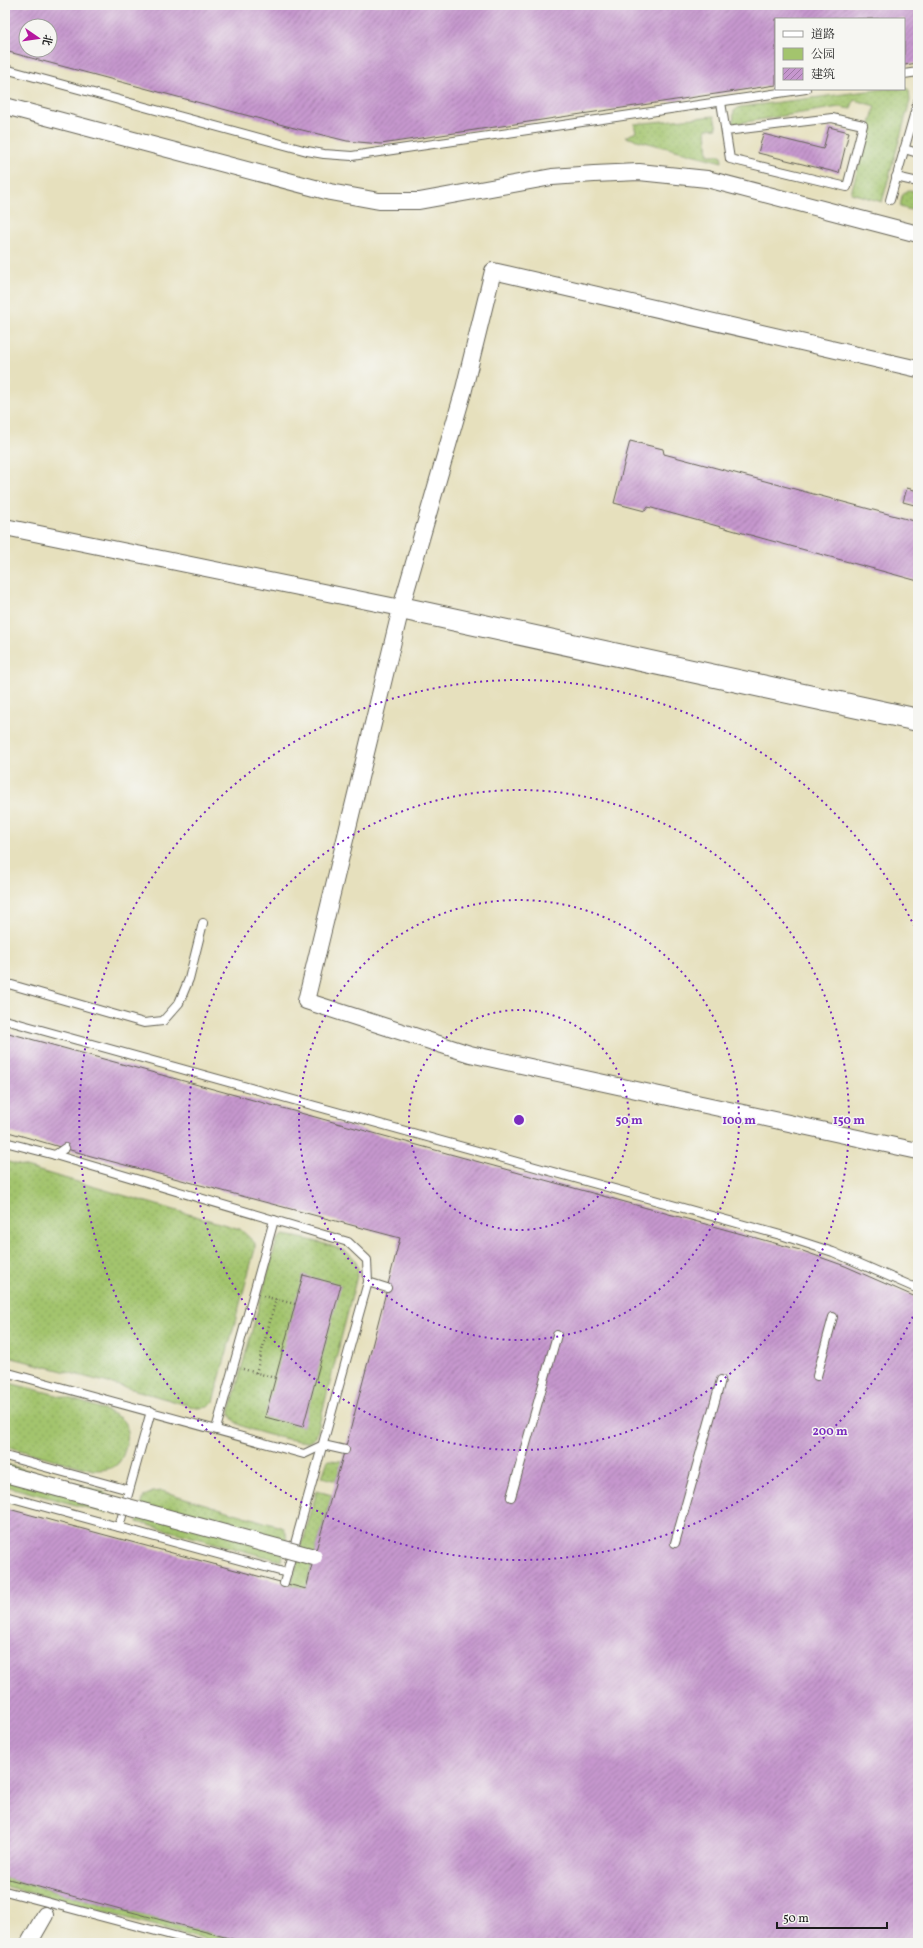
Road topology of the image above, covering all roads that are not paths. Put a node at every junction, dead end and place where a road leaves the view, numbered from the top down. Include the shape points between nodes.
1 (5, 69) edge
2 (918, 72) edge
3 (905, 74) edge
4 (800, 90) edge
5 (918, 101) edge
6 (722, 102) junction
7 (5, 106) edge
8 (726, 131) junction
9 (904, 149) junction
10 (918, 153) edge
11 (896, 177) junction
12 (918, 182) edge
13 (890, 200) dead end
14 (918, 234) edge
15 (918, 369) edge
16 (5, 527) edge
17 (401, 608) junction
18 (918, 720) edge
19 (203, 923) dead end
20 (5, 983) edge
21 (5, 1020) edge
22 (5, 1142) edge
23 (65, 1148) dead end
24 (918, 1152) edge
25 (55, 1155) junction
26 (274, 1220) junction
27 (368, 1282) junction
28 (387, 1288) dead end
29 (918, 1289) edge
30 (833, 1317) dead end
31 (557, 1335) dead end
32 (5, 1372) edge
33 (817, 1376) dead end
34 (721, 1380) dead end
35 (152, 1411) junction
36 (216, 1429) junction
37 (323, 1444) junction
38 (345, 1450) dead end
39 (5, 1456) edge
40 (5, 1474) edge
41 (129, 1490) junction
42 (5, 1496) edge
43 (511, 1497) dead end
44 (119, 1527) junction
45 (675, 1543) dead end
46 (314, 1557) dead end
47 (287, 1573) junction
48 (284, 1583) dead end
49 (5, 1891) edge
50 (45, 1915) dead end
51 (29, 1943) edge
52 (201, 1943) edge

1 - 6 lane via 307,151 352,156
2 - 3 lane
4 - 6 lane
5 - 9 lane
6 - 8 lane
7 - 14 street via 330,192 379,202 419,201 552,178 639,172 707,179
8 - 8 lane via 730,159 847,187 863,125 832,118
9 - 10 lane
9 - 11 lane
11 - 12 lane
11 - 13 lane
15 - 17 street via 493,271 463,393
16 - 17 street
17 - 18 street
17 - 24 street via 306,1001 470,1054
19 - 20 lane via 189,979 179,1003 163,1022 144,1023
21 - 29 lane via 784,1236 834,1252
22 - 25 lane
23 - 25 lane
25 - 26 lane
26 - 27 lane via 348,1242 367,1260
26 - 36 lane
27 - 28 lane
27 - 37 lane
30 - 33 lane
31 - 43 lane
32 - 35 lane
34 - 45 lane
35 - 36 lane
35 - 41 lane
36 - 37 lane via 304,1454
37 - 38 lane
37 - 47 lane
39 - 41 lane
40 - 46 street, bridge
41 - 44 lane
42 - 44 lane
44 - 47 lane
47 - 48 lane
49 - 52 lane
50 - 51 street

